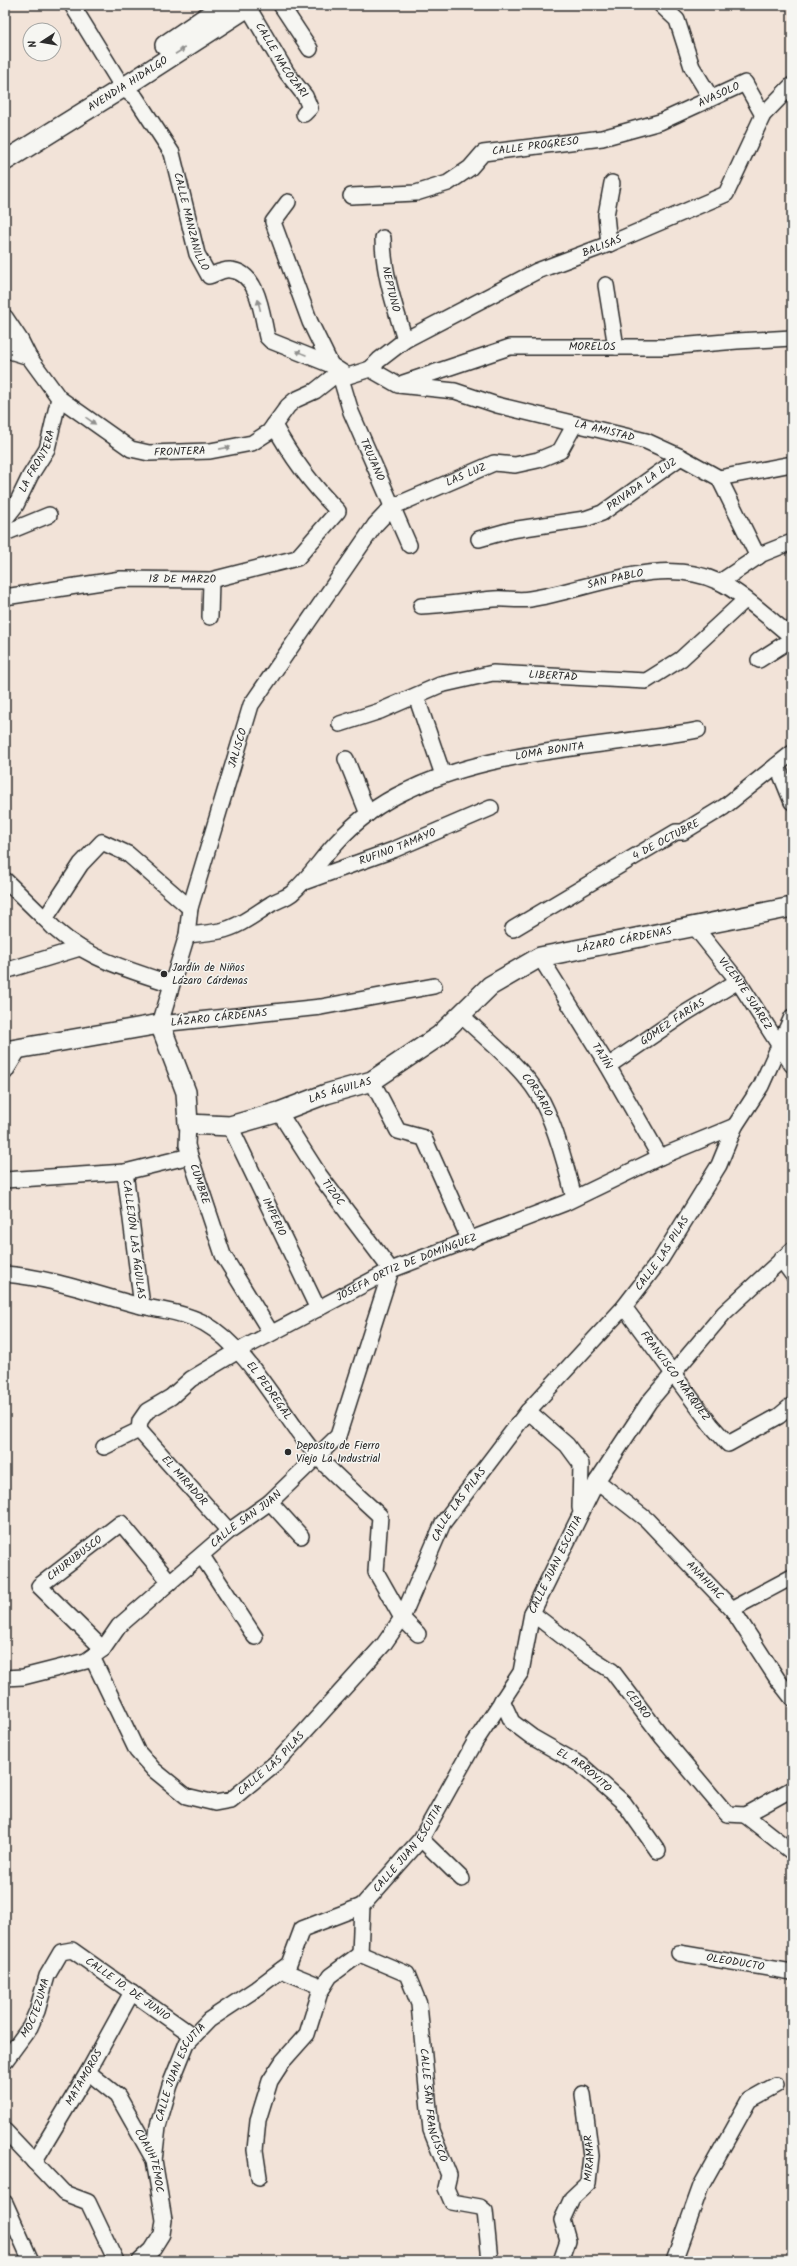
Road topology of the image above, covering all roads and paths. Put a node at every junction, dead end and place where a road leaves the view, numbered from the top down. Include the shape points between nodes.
1 (72, 5) edge
2 (84, 5) edge
3 (224, 5) edge
4 (280, 5) edge
5 (661, 5) edge
6 (249, 6) edge
7 (310, 49) dead end
8 (127, 84) junction
9 (792, 85) edge
10 (711, 98) junction
11 (304, 114) dead end
12 (763, 115) junction
13 (660, 122) joint
14 (5, 146) edge
15 (5, 161) edge
16 (612, 183) dead end
17 (351, 196) dead end
18 (288, 202) dead end
19 (383, 238) dead end
20 (609, 244) junction
21 (606, 285) dead end
22 (5, 317) edge
23 (792, 338) edge
24 (405, 340) junction
25 (5, 341) edge
26 (616, 348) junction
27 (29, 357) junction
28 (335, 369) junction
29 (370, 369) junction
30 (398, 385) junction
31 (59, 398) junction
32 (575, 424) junction
33 (274, 425) junction
34 (681, 457) junction
35 (792, 464) edge
36 (719, 478) junction
37 (392, 507) junction
38 (49, 515) dead end
39 (5, 519) edge
40 (5, 532) edge
41 (479, 539) dead end
42 (792, 542) edge
43 (409, 545) dead end
44 (758, 557) junction
45 (211, 580) junction
46 (720, 582) junction
47 (5, 597) edge
48 (745, 600) junction
49 (421, 606) dead end
50 (210, 617) dead end
51 (792, 638) edge
52 (759, 660) dead end
53 (416, 696) junction
54 (340, 724) dead end
55 (698, 730) dead end
56 (792, 753) edge
57 (346, 759) dead end
58 (777, 765) junction
59 (443, 775) junction
60 (792, 802) edge
61 (491, 808) dead end
62 (368, 814) junction
63 (5, 880) edge
64 (303, 882) junction
65 (792, 907) edge
66 (190, 908) junction
67 (45, 919) junction
68 (694, 926) junction
69 (514, 929) dead end
70 (187, 935) junction
71 (80, 948) junction
72 (540, 957) junction
73 (5, 971) edge
74 (738, 981) junction
75 (171, 984) junction
76 (434, 986) dead end
77 (466, 1011) junction
78 (792, 1017) edge
79 (160, 1024) junction
80 (780, 1045) junction
81 (12, 1050) edge
82 (792, 1065) edge
83 (608, 1066) junction
84 (5, 1072) edge
85 (372, 1080) junction
86 (279, 1112) junction
87 (188, 1124) junction
88 (230, 1126) junction
89 (735, 1126) junction
90 (190, 1156) junction
91 (660, 1157) junction
92 (125, 1172) junction
93 (5, 1180) edge
94 (574, 1198) junction
95 (470, 1241) junction
96 (787, 1255) edge
97 (391, 1270) junction
98 (5, 1274) edge
99 (792, 1274) edge
100 (142, 1306) junction
101 (624, 1307) junction
102 (318, 1309) junction
103 (271, 1333) junction
104 (238, 1351) junction
105 (673, 1374) junction
106 (792, 1405) edge
107 (528, 1411) junction
108 (139, 1430) junction
109 (104, 1447) dead end
110 (317, 1456) junction
111 (597, 1481) junction
112 (270, 1502) junction
113 (579, 1513) junction
114 (229, 1531) junction
115 (301, 1536) dead end
116 (202, 1556) junction
117 (792, 1577) edge
118 (170, 1582) junction
119 (732, 1609) junction
120 (532, 1613) junction
121 (402, 1618) junction
122 (418, 1634) dead end
123 (255, 1637) dead end
124 (98, 1653) junction
125 (5, 1678) edge
126 (792, 1698) edge
127 (502, 1700) junction
128 (792, 1789) edge
129 (745, 1815) junction
130 (420, 1839) junction
131 (658, 1851) dead end
132 (792, 1852) edge
133 (462, 1879) dead end
134 (362, 1906) junction
135 (61, 1952) joint
136 (679, 1953) dead end
137 (360, 1954) junction
138 (281, 1970) junction
139 (792, 1972) edge
140 (323, 1987) junction
141 (132, 1992) junction
142 (192, 2035) junction
143 (5, 2061) edge
144 (88, 2072) junction
145 (776, 2085) dead end
146 (583, 2094) dead end
147 (5, 2131) edge
148 (154, 2160) junction
149 (34, 2162) junction
150 (260, 2177) dead end
151 (5, 2203) edge
152 (31, 2261) edge
153 (116, 2261) edge
154 (140, 2261) edge
155 (490, 2261) edge
156 (561, 2261) edge
157 (674, 2261) edge

1 - 8 street, CALLE MANZANILLO
2 - 8 street, CALLE MANZANILLO
3 - 8 street, AVENDIA HIDALGO
4 - 7 street
5 - 10 street via 677,20 692,67
8 -> 6 street, AVENDIA HIDALGO
6 - 11 street, CALLE NACOZARI via 287,73 305,96 310,108
8 - 14 street, AVENDIA HIDALGO
8 - 15 street, AVENDIA HIDALGO
28 -> 8 street, CALLE MANZANILLO via 267,337 250,280 229,269 209,276 197,254 172,153
9 - 12 street, BALISAS
10 - 12 street, AVASOLO via 744,83
10 - 13 street, AVASOLO
12 - 20 street, BALISAS via 726,194
13 - 17 street, CALLE PROGRESO via 602,138 483,153 470,168 448,183 416,193
16 - 20 street via 606,215
18 - 28 street, TRUJANO via 273,222 310,322
19 - 24 street, NEPTUNO via 383,254 392,298
20 - 24 street, BALISAS via 537,271
21 - 26 street
22 - 27 street, FRONTERA via 22,341
23 - 26 street, MORELOS via 736,340 667,348
24 - 29 street, BALISAS
25 - 27 street via 13,352
26 - 30 street, MORELOS via 510,347
27 - 31 street, FRONTERA
28 - 29 street, CALLE MANZANILLO via 348,376
28 - 33 street, FRONTERA via 315,391 295,400
28 - 37 street, TRUJANO
29 - 30 street
30 - 32 street, LA AMISTAD via 455,391 496,405
31 -> 33 street, FRONTERA via 131,448 149,453 210,451 252,443 264,436
31 - 39 street, LA FRONTERA via 47,449 16,505
32 - 34 street, LA AMISTAD via 646,440
32 - 37 street, LAS LUZ via 560,451 538,460 516,464 494,463
33 - 45 street, 18 DE MARZO via 287,449 312,484 338,511 297,558
34 - 36 street, LA AMISTAD
34 - 41 street, PRIVADA LA LUZ via 602,513 577,520 511,530
35 - 36 street
36 - 44 street
37 - 43 street, TRUJANO
37 - 66 street, JALISCO via 353,555 251,704
38 - 40 street
42 - 44 street
44 - 46 street
45 - 47 street, 18 DE MARZO via 122,579
45 - 50 street
46 - 48 street, SAN PABLO
46 - 49 street, SAN PABLO via 689,572 659,573 611,578 578,590 530,599 496,599
48 - 51 street, SAN PABLO
48 - 53 street, LIBERTAD via 681,659 646,681 493,674 440,685
51 - 52 street
53 - 54 street, LIBERTAD
53 - 59 street
55 - 59 street, LOMA BONITA via 647,740 572,748 481,763
56 - 58 street, 4 DE OCTUBRE
57 - 62 street
58 - 60 street
58 - 69 street, 4 DE OCTUBRE via 724,807 683,832 676,832
59 - 62 street, LOMA BONITA via 405,791
61 - 64 street, RUFINO TAMAYO via 393,850
62 - 64 street, LOMA BONITA via 336,842
63 - 67 street
64 - 70 street via 290,894 241,923 221,931
65 - 68 street, LÁZARO CÁRDENAS
66 - 67 street via 128,854 102,842 81,864
66 - 70 street, JALISCO
67 - 71 street via 57,932
68 - 72 street, LÁZARO CÁRDENAS
68 - 74 street, VICENTE SUÁREZ
70 - 75 street, JALISCO
71 - 73 street
71 - 75 street via 87,954
72 - 77 street, LÁZARO CÁRDENAS via 490,986
72 - 83 street, TAJÍN
74 - 80 street, VICENTE SUÁREZ
74 - 83 street, GÓMEZ FARÍAS
75 - 79 street, JALISCO
76 - 79 street, LÁZARO CÁRDENAS via 321,1007
77 - 85 street, LAS ÁGUILAS via 439,1036
77 - 94 street, CORSARIO via 538,1094 566,1167
78 - 80 street, CALLE LAS PILAS
79 - 81 street, LÁZARO CÁRDENAS
79 - 87 street, CUMBRE via 186,1092
80 - 82 street, VICENTE SUÁREZ
80 - 89 street, CALLE LAS PILAS via 760,1086
81 - 84 street
83 - 91 street, TAJÍN
85 - 86 street, LAS ÁGUILAS
85 - 95 street via 398,1131 424,1138
86 - 88 street, LAS ÁGUILAS
86 - 97 street, TIZOC via 325,1182
87 - 88 street, LAS ÁGUILAS
87 - 90 street, CUMBRE via 187,1145
88 - 102 street, IMPERIO
89 - 91 street, JOSEFA ORTIZ DE DOMÍNGUEZ
89 - 101 street, CALLE LAS PILAS via 720,1165 661,1259
90 - 92 street
90 - 103 street, CUMBRE via 223,1255
91 - 94 street, JOSEFA ORTIZ DE DOMÍNGUEZ
92 - 93 street
92 - 100 street, CALLEJÓN LAS ÁGUILAS
94 - 95 street, JOSEFA ORTIZ DE DOMÍNGUEZ
95 - 97 street, JOSEFA ORTIZ DE DOMÍNGUEZ
96 - 99 street
96 - 105 street, CALLE JUAN ESCUTIA via 724,1313
97 - 102 street, JOSEFA ORTIZ DE DOMÍNGUEZ
97 - 110 street, CALLE SAN JUAN via 338,1436
98 - 100 street, EL PEDREGAL via 66,1283
100 - 104 street, EL PEDREGAL via 174,1312 204,1324
101 - 105 street, FRANCISCO MÁRQUEZ
101 - 107 street, CALLE LAS PILAS
102 - 103 street, JOSEFA ORTIZ DE DOMÍNGUEZ
103 - 104 street, JOSEFA ORTIZ DE DOMÍNGUEZ
104 - 108 street, JOSEFA ORTIZ DE DOMÍNGUEZ via 147,1411 140,1421
104 - 110 street, EL PEDREGAL
105 - 106 street, FRANCISCO MÁRQUEZ via 728,1444 779,1416
105 - 111 street, CALLE JUAN ESCUTIA via 649,1402
107 - 113 street via 567,1445 581,1464
107 - 121 street, CALLE LAS PILAS via 443,1524
108 - 109 street
108 - 114 street, EL MIRADOR
110 - 112 street, CALLE SAN JUAN
110 - 121 street, EL PEDREGAL via 380,1516 376,1572
111 - 113 street, CALLE JUAN ESCUTIA
111 - 119 street, ANAHUAC via 647,1520
112 - 114 street, CALLE SAN JUAN
112 - 115 street
113 - 120 street, CALLE JUAN ESCUTIA
114 - 116 street, CALLE SAN JUAN
116 - 118 street, CALLE SAN JUAN
116 - 123 street
117 - 119 street
118 - 124 street, CALLE SAN JUAN via 118,1626
118 - 124 street, CHURUBUSCO via 121,1523 39,1586
119 - 126 street, ANAHUAC
120 - 127 street, CALLE JUAN ESCUTIA via 521,1672
120 - 129 street, CEDRO via 581,1651 612,1671 663,1738 727,1814
121 - 122 street, EL PEDREGAL
121 - 124 street, CALLE LAS PILAS via 384,1644 278,1762 231,1800 215,1802 186,1796 154,1770 137,1751
124 - 125 street via 86,1661 23,1677
127 - 130 street, CALLE JUAN ESCUTIA
127 - 131 street, EL ARROYITO via 512,1722 532,1737 581,1765 624,1803
128 - 129 street
129 - 132 street
130 - 133 street
130 - 134 street, CALLE JUAN ESCUTIA
134 - 137 street
134 - 138 street, CALLE JUAN ESCUTIA via 302,1929 289,1964
135 - 141 street, CALLE 1O. DE JUNIO via 72,1950
135 - 143 street, MOCTEZUMA via 47,1976 30,2027
136 - 139 street, OLEODUCTO
137 - 140 street via 330,1976
137 - 155 street, CALLE SAN FRANCISCO via 407,1974 418,2004 431,2130 448,2175 446,2188 452,2202 480,2207 485,2211
138 - 140 street
138 - 142 street, CALLE JUAN ESCUTIA via 209,2020
140 - 150 street via 307,2034 283,2060 270,2081 258,2120 255,2150
141 - 142 street, CALLE 1O. DE JUNIO
141 - 144 street, MATAMOROS
142 - 148 street, CALLE JUAN ESCUTIA via 170,2085 158,2126
144 - 148 street, CUAUHTÉMOC via 118,2096
144 - 149 street, MATAMOROS
145 - 157 street via 748,2100 701,2186
146 - 156 street, MIRAMAR via 591,2156 588,2183 572,2198 562,2220 568,2241
147 - 149 street
148 - 154 street, CUAUHTÉMOC via 164,2220 162,2234 152,2250
149 - 153 street via 64,2193 88,2202
151 - 152 street

